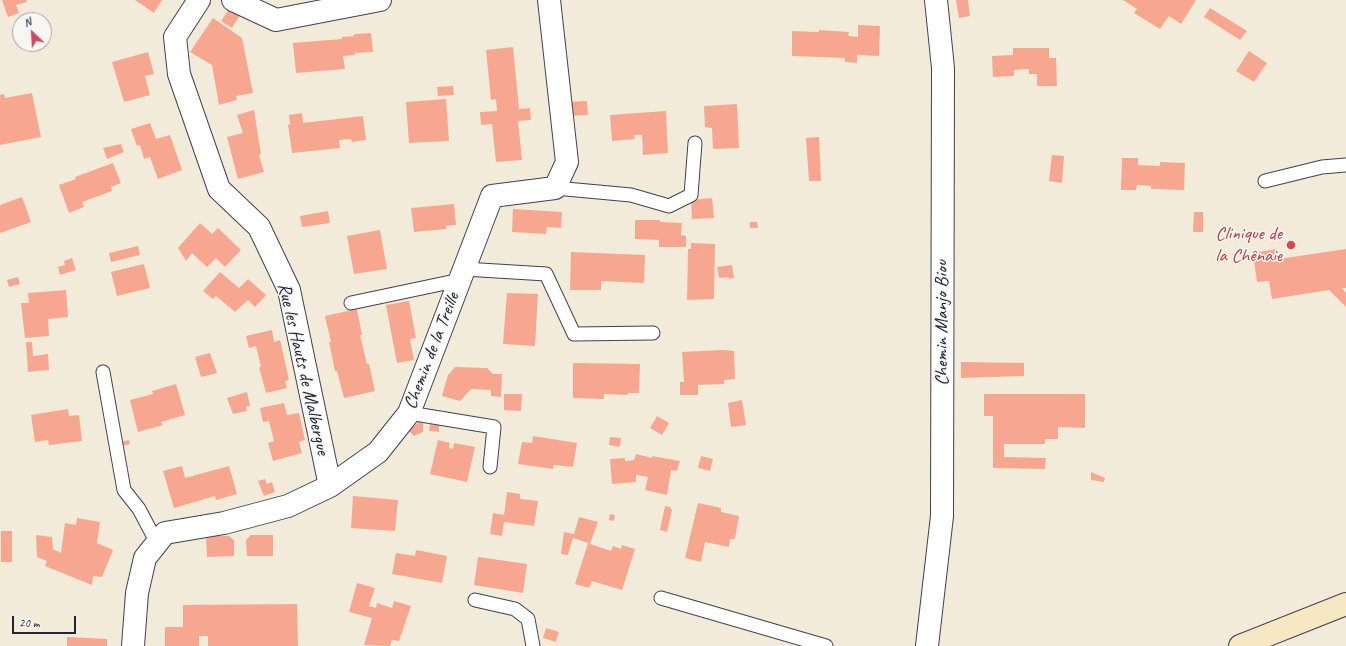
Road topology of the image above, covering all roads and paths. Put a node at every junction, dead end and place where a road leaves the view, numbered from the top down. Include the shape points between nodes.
1 (200, 0) edge
2 (233, 0) edge
3 (380, 0) edge
4 (549, 0) edge
5 (936, 0) edge
6 (695, 143) dead end
7 (1346, 165) edge
8 (1265, 181) dead end
9 (554, 188) junction
10 (462, 274) junction
11 (351, 303) dead end
12 (653, 333) dead end
13 (103, 372) dead end
14 (410, 413) junction
15 (490, 467) dead end
16 (330, 486) junction
17 (158, 543) junction
18 (661, 598) dead end
19 (475, 600) dead end
20 (1346, 604) edge
21 (133, 646) edge
22 (533, 646) edge
23 (826, 646) edge
24 (927, 646) edge
25 (1240, 646) edge

1 - 16 street, Rue les Hauts de Malbergue via 175,37 179,74 219,188 259,227 289,290
2 - 3 street via 276,20
4 - 9 street via 567,162
5 - 24 street, Chemin Manjo Biou via 943,68 942,516
6 - 9 lane via 691,194 669,206 631,195
7 - 8 lane via 1322,167
9 - 10 street, Chemin de la Treille via 492,196
10 - 11 lane
10 - 12 lane via 546,274 574,334
10 - 14 street, Chemin de la Treille
13 - 17 lane via 124,490 139,509
14 - 15 lane via 494,427
14 - 16 street, Chemin de la Treille via 378,452
16 - 17 street, Chemin de la Treille via 288,506 224,523 165,533
17 - 21 street, Chemin de la Treille via 145,558 137,594
18 - 23 lane
19 - 22 lane via 515,609 528,619
20 - 25 main road

